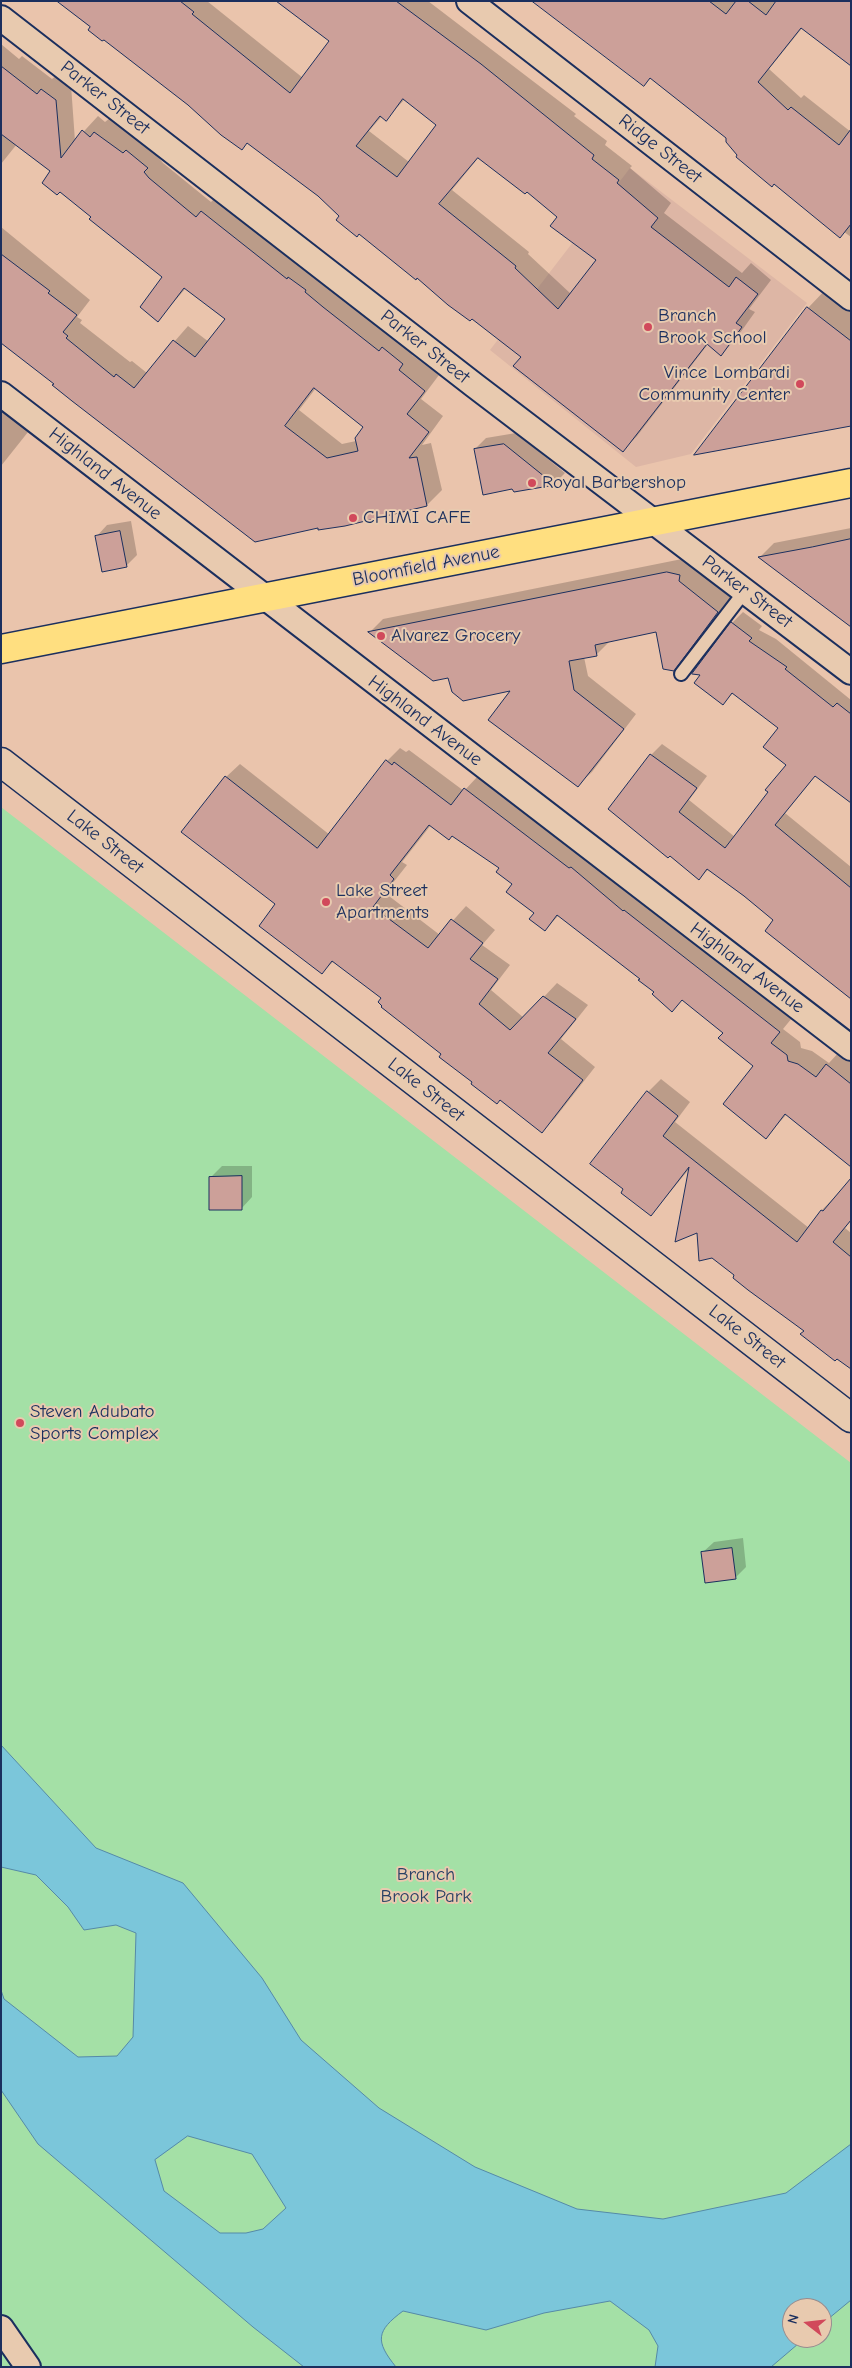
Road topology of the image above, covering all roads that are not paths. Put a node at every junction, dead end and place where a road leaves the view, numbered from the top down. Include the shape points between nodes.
1 (469, 1) edge
2 (1, 18) edge
3 (851, 298) edge
4 (1, 394) edge
5 (851, 482) edge
6 (654, 521) junction
7 (745, 591) junction
8 (264, 598) junction
9 (1, 649) edge
10 (851, 672) edge
11 (681, 674) dead end
12 (1, 762) edge
13 (851, 1048) edge
14 (851, 1418) edge
15 (1, 2328) edge
16 (28, 2367) edge

1 - 3 street, Ridge Street
2 - 6 street, Parker Street
4 - 8 street, Highland Avenue
5 - 6 main road, Bloomfield Avenue
6 - 7 street, Parker Street
6 - 8 main road, Bloomfield Avenue
7 - 10 street, Parker Street
7 - 11 lane
8 - 9 main road, Bloomfield Avenue
8 - 13 street, Highland Avenue
12 - 14 street, Lake Street
15 - 16 street

